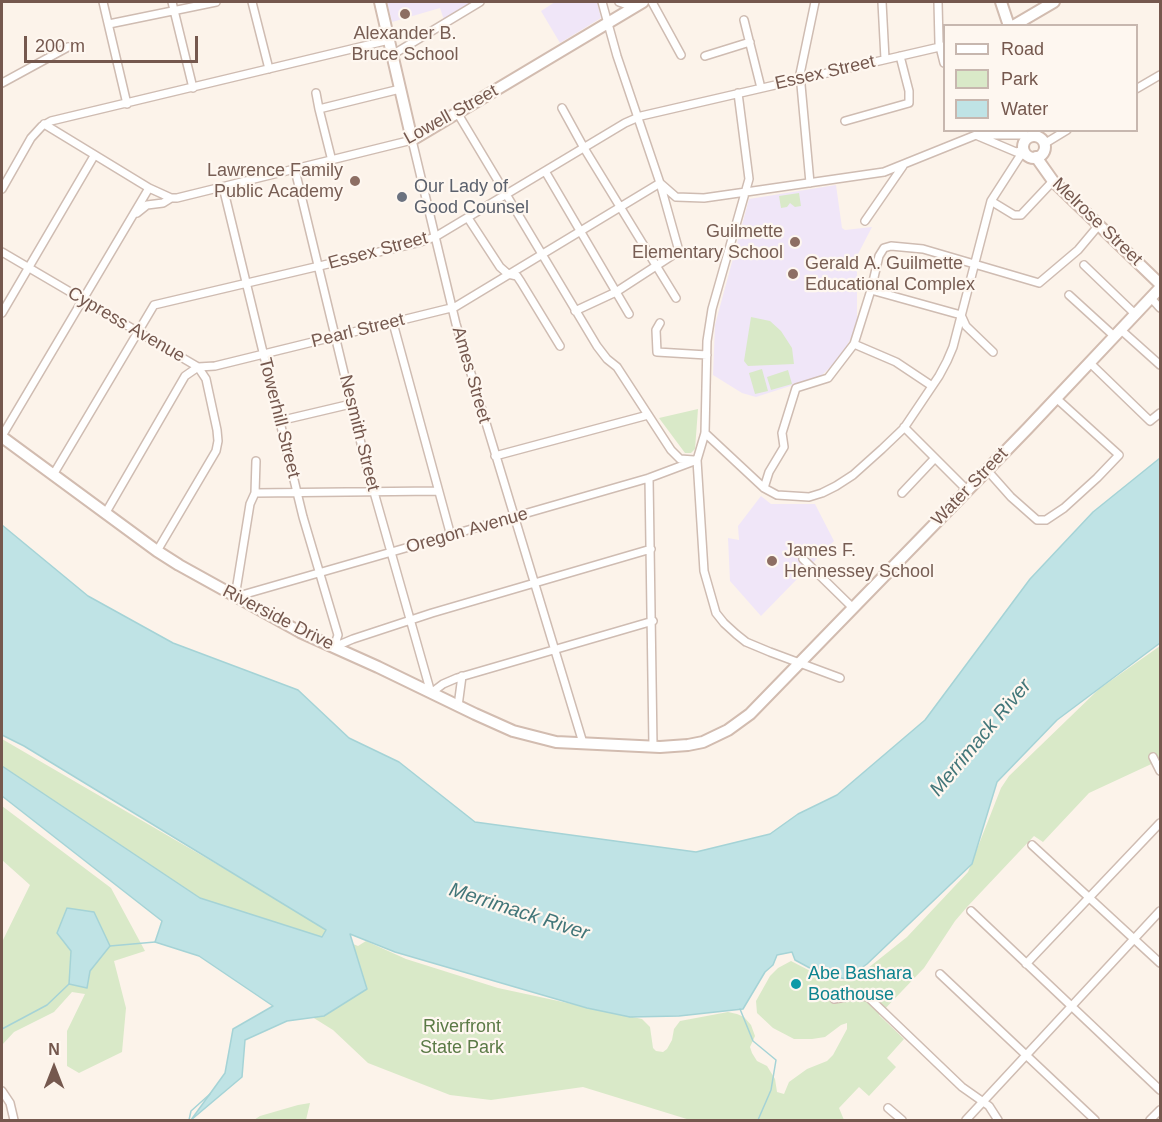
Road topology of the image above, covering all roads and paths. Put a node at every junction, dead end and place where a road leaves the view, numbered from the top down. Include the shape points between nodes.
1 (103, 2) edge
2 (171, 2) edge
3 (216, 2) edge
4 (252, 2) edge
5 (380, 2) edge
6 (480, 2) edge
7 (602, 2) edge
8 (619, 2) edge
9 (643, 2) edge
10 (652, 2) edge
11 (814, 2) edge
12 (882, 2) edge
13 (938, 2) edge
14 (1001, 2) edge
15 (1054, 2) edge
16 (633, 8) junction
17 (174, 12) junction
18 (744, 20) dead end
19 (608, 23) junction
20 (109, 24) junction
21 (1010, 24) edge
22 (1015, 24) edge
23 (389, 40) junction
24 (750, 42) junction
25 (942, 46) edge
26 (68, 48) dead end
27 (392, 55) junction
28 (681, 55) dead end
29 (705, 56) dead end
30 (900, 56) junction
31 (885, 59) junction
32 (269, 69) junction
33 (1161, 75) edge
34 (801, 79) junction
35 (2, 82) edge
36 (193, 88) junction
37 (400, 88) junction
38 (761, 88) junction
39 (1138, 88) edge
40 (316, 93) dead end
41 (738, 93) junction
42 (127, 104) junction
43 (562, 108) dead end
44 (319, 109) junction
45 (458, 114) junction
46 (638, 117) junction
47 (845, 121) dead end
48 (44, 124) junction
49 (1059, 132) edge
50 (975, 133) edge
51 (1038, 137) edge
52 (412, 140) junction
53 (584, 148) junction
54 (1028, 154) junction
55 (94, 156) junction
56 (332, 161) junction
57 (904, 165) junction
58 (295, 170) junction
59 (545, 171) junction
60 (1053, 181) junction
61 (660, 183) junction
62 (810, 183) junction
63 (223, 187) junction
64 (148, 188) junction
65 (2, 189) edge
66 (746, 192) junction
67 (506, 194) junction
68 (171, 198) junction
69 (991, 201) junction
70 (620, 207) junction
71 (468, 218) junction
72 (130, 219) junction
73 (866, 221) dead end
74 (1099, 225) junction
75 (580, 231) junction
76 (435, 237) junction
77 (2, 252) edge
78 (542, 254) junction
79 (974, 264) junction
80 (1084, 265) dead end
81 (657, 266) junction
82 (319, 267) junction
83 (28, 268) junction
84 (508, 274) junction
85 (246, 282) junction
86 (1161, 286) edge
87 (871, 290) junction
88 (616, 292) junction
89 (1069, 295) dead end
90 (676, 298) dead end
91 (1151, 298) junction
92 (82, 299) junction
93 (452, 308) junction
94 (1161, 308) edge
95 (575, 311) junction
96 (2, 313) edge
97 (629, 314) dead end
98 (1135, 314) junction
99 (961, 315) junction
100 (393, 323) junction
101 (660, 323) dead end
102 (138, 330) junction
103 (1118, 333) junction
104 (335, 337) junction
105 (854, 344) junction
106 (560, 346) dead end
107 (993, 352) dead end
108 (263, 354) junction
109 (707, 355) junction
110 (1090, 363) junction
111 (1161, 365) edge
112 (198, 367) junction
113 (932, 386) junction
114 (1056, 398) junction
115 (351, 404) junction
116 (1161, 413) edge
117 (648, 415) junction
118 (279, 421) junction
119 (904, 427) junction
120 (705, 434) junction
121 (2, 436) edge
122 (495, 456) junction
123 (935, 458) junction
124 (697, 460) junction
125 (256, 461) dead end
126 (987, 470) junction
127 (53, 475) junction
128 (649, 478) junction
129 (764, 488) junction
130 (967, 490) junction
131 (373, 491) junction
132 (438, 491) junction
133 (297, 492) junction
134 (255, 493) junction
135 (902, 494) dead end
136 (105, 514) junction
137 (514, 517) junction
138 (451, 536) junction
139 (651, 549) junction
140 (157, 551) junction
141 (390, 553) junction
142 (803, 559) dead end
143 (321, 573) junction
144 (534, 584) junction
145 (235, 597) junction
146 (853, 608) junction
147 (410, 621) junction
148 (653, 621) junction
149 (334, 647) junction
150 (554, 650) junction
151 (799, 663) junction
152 (462, 676) junction
153 (840, 678) dead end
154 (431, 693) junction
155 (458, 706) junction
156 (583, 743) junction
157 (653, 746) junction
158 (1153, 757) dead end
159 (1161, 771) edge
160 (1161, 824) edge
161 (1032, 845) dead end
162 (1090, 897) junction
163 (971, 911) dead end
164 (1161, 911) edge
165 (1135, 938) junction
166 (1161, 963) edge
167 (1026, 964) junction
168 (940, 974) dead end
169 (834, 999) dead end
170 (1070, 1006) junction
171 (1027, 1056) junction
172 (1161, 1090) edge
173 (2, 1091) edge
174 (983, 1102) junction
175 (888, 1108) dead end
176 (1161, 1110) edge
177 (14, 1120) edge
178 (902, 1120) edge
179 (966, 1120) edge
180 (998, 1120) edge
181 (1095, 1120) edge
182 (1150, 1120) edge

1 - 20 street
2 - 17 street
3 - 17 street
4 - 32 street
5 - 23 main road, Ames Street
6 - 27 street
7 - 19 street
8 - 16 street
9 - 16 main road, Lowell Street
10 - 28 street
11 - 34 street
12 - 31 street
13 - 25 street
14 - 21 main road
15 - 22 main road
16 - 19 main road, Lowell Street
17 - 20 street
17 - 36 street
18 - 24 street
19 - 45 main road, Lowell Street
19 - 46 street
20 - 42 street
23 - 27 main road, Ames Street
23 - 32 street
24 - 29 street
24 - 38 street
25 - 30 street, Essex Street
26 - 35 street
27 - 37 main road, Ames Street
30 - 31 street, Essex Street
30 - 47 street via 909,103
31 - 34 street, Essex Street
32 - 36 street
33 - 39 street
34 - 38 street, Essex Street
34 - 62 street
36 - 42 street
37 - 44 street
37 - 52 main road, Ames Street
38 - 41 street, Essex Street
40 - 44 street
41 - 46 street, Essex Street
41 - 66 street via 749,179
42 - 48 street
43 - 53 street
44 - 56 street
45 - 52 main road, Lowell Street
45 - 67 street
46 - 53 street, Essex Street
46 - 61 street
48 - 55 street
48 - 65 street via 31,138
49 - 51 street
50 - 51 street
50 - 54 street
50 - 57 street
51 - 54 main road via 1024,143
51 - 54 main road via 1042,154
52 - 56 street, Lowell Street
52 - 76 street, Ames Street
53 - 59 street, Essex Street
53 - 70 street
54 - 60 main road, Melrose Street
54 - 69 street via 1020,157
55 - 64 street
55 - 83 street
56 - 58 street, Lowell Street
57 - 62 street via 884,172
57 - 73 street
58 - 63 street, Lowell Street
58 - 82 street, Nesmith Street
59 - 67 street, Essex Street
59 - 75 street
60 - 69 street via 1021,215
60 - 74 main road, Melrose Street
61 - 66 street via 676,197
61 - 70 street, Pearl Street
61 - 81 street via 679,251
62 - 66 street
63 - 68 street, Lowell Street
63 - 85 street, Towerhill Street
64 - 68 street
64 - 72 street, Lowell Street
66 - 109 street via 712,309
67 - 71 street, Essex Street
67 - 78 street
68 - 72 street, Lowell Street via 147,205
69 - 79 street
70 - 75 street, Pearl Street
70 - 81 street
71 - 76 street, Essex Street
71 - 84 street
72 - 92 street, Lowell Street
74 - 79 street via 1078,250 1039,283
74 - 86 main road, Melrose Street
75 - 78 street, Pearl Street
75 - 88 street
76 - 82 street, Essex Street
76 - 93 street, Ames Street
77 - 83 street, Cypress Avenue
78 - 84 street, Pearl Street
78 - 95 street
79 - 87 street via 923,249 891,246 879,256
79 - 99 street
80 - 98 street
81 - 88 street
81 - 90 street
82 - 85 street, Essex Street
82 - 104 street, Nesmith Street
83 - 92 street, Cypress Avenue
83 - 96 street
84 - 93 street, Pearl Street
84 - 106 street via 517,276
85 - 102 street, Essex Street via 154,305
85 - 108 street, Towerhill Street
86 - 91 main road, Water Street
87 - 99 street
87 - 105 street
88 - 95 street
88 - 97 street
89 - 103 street
91 - 94 street
91 - 98 main road, Water Street
92 - 102 street, Cypress Avenue
92 - 121 street, Lowell Street
93 - 100 street, Pearl Street
93 - 122 street, Ames Street
95 - 117 street
98 - 103 main road, Water Street
99 - 107 street via 966,326
99 - 113 street via 947,361
100 - 104 street, Pearl Street
100 - 132 street
101 - 109 street via 656,330 657,352
102 - 112 street, Cypress Avenue
102 - 127 street, Essex Street
103 - 110 main road, Water Street
103 - 111 street
104 - 108 street, Pearl Street
104 - 115 street, Nesmith Street
105 - 113 street via 896,362
105 - 129 street via 828,378 796,388 782,433 784,447
108 - 112 street, Pearl Street
108 - 118 street, Towerhill Street
109 - 120 street
110 - 114 main road, Water Street
110 - 116 street via 1150,421
112 - 136 street via 185,376
112 - 140 street, Cypress Avenue via 206,379 218,441 211,461
113 - 119 street
114 - 126 main road, Water Street
114 - 126 street via 1119,455 1079,495 1046,520 1032,516
115 - 118 street
115 - 131 street, Nesmith Street
117 - 122 street
117 - 124 street via 680,459
118 - 133 street, Towerhill Street
119 - 123 street
119 - 129 street via 853,475 822,493 809,497 777,495
120 - 124 street
120 - 129 street
121 - 127 main road, Riverside Drive
122 - 137 street, Ames Street
123 - 130 street
123 - 135 street
124 - 128 street, Oregon Avenue
124 - 151 street via 704,571 716,613 746,642
125 - 134 street
126 - 130 main road, Water Street
127 - 136 main road, Riverside Drive
128 - 137 street, Oregon Avenue
128 - 139 street
130 - 146 main road, Water Street
131 - 132 street
131 - 133 street
131 - 141 street, Nesmith Street
132 - 138 street
133 - 134 street
133 - 143 street, Towerhill Street
134 - 145 street
136 - 140 main road, Riverside Drive
137 - 138 street, Oregon Avenue
137 - 144 street, Ames Street
138 - 141 street, Oregon Avenue
139 - 144 street
139 - 148 street
140 - 145 main road, Riverside Drive
141 - 143 street, Oregon Avenue
141 - 147 street, Nesmith Street
142 - 146 street
143 - 145 street, Oregon Avenue
143 - 149 street, Towerhill Street via 338,635
144 - 147 street
144 - 150 street, Ames Street
145 - 149 main road, Riverside Drive
146 - 151 main road, Water Street
147 - 149 street
147 - 154 street, Nesmith Street
148 - 150 street
148 - 157 street
149 - 154 main road, Riverside Drive
150 - 152 street
150 - 156 street, Ames Street
151 - 153 street
151 - 157 main road, Water Street via 750,714 728,730 703,742
152 - 154 street
152 - 155 street
154 - 155 main road, Riverside Drive
155 - 156 main road, Riverside Drive via 538,739
156 - 157 main road, Water Street
158 - 159 street
160 - 162 street
161 - 162 street
162 - 165 street
162 - 167 street
163 - 167 street
164 - 165 street
165 - 166 street
165 - 170 street
167 - 170 street
168 - 171 street
169 - 174 street via 858,994 868,997 962,1087
170 - 171 street
170 - 172 street
171 - 174 street
171 - 181 street
173 - 177 street
174 - 179 street
174 - 180 street
175 - 178 street
176 - 182 street

